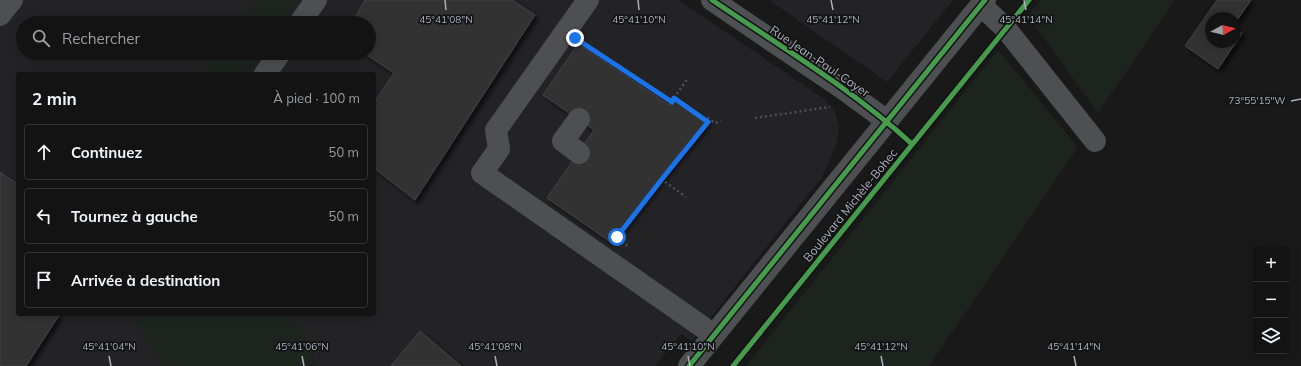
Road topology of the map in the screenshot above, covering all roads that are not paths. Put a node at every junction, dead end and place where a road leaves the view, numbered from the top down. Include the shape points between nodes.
1 (12, 0) edge
2 (316, 0) edge
3 (588, 0) edge
4 (712, 0) edge
5 (983, 2) edge
6 (0, 15) edge
7 (305, 16) edge
8 (275, 60) edge
9 (267, 72) edge
10 (579, 119) dead end
11 (887, 121) junction
12 (1095, 141) dead end
13 (579, 153) dead end
14 (714, 335) junction
15 (689, 366) edge

1 - 6 street
2 - 7 street
3 - 14 street via 496,130 499,150 482,173
4 - 11 street, Rue Jean-Paul-Cayer
5 - 11 street, Boulevard Michèle-Bohec
5 - 12 street
8 - 9 street
10 - 13 street via 563,141
11 - 14 street, Boulevard Michèle-Bohec
14 - 15 street, Boulevard Michèle-Bohec

